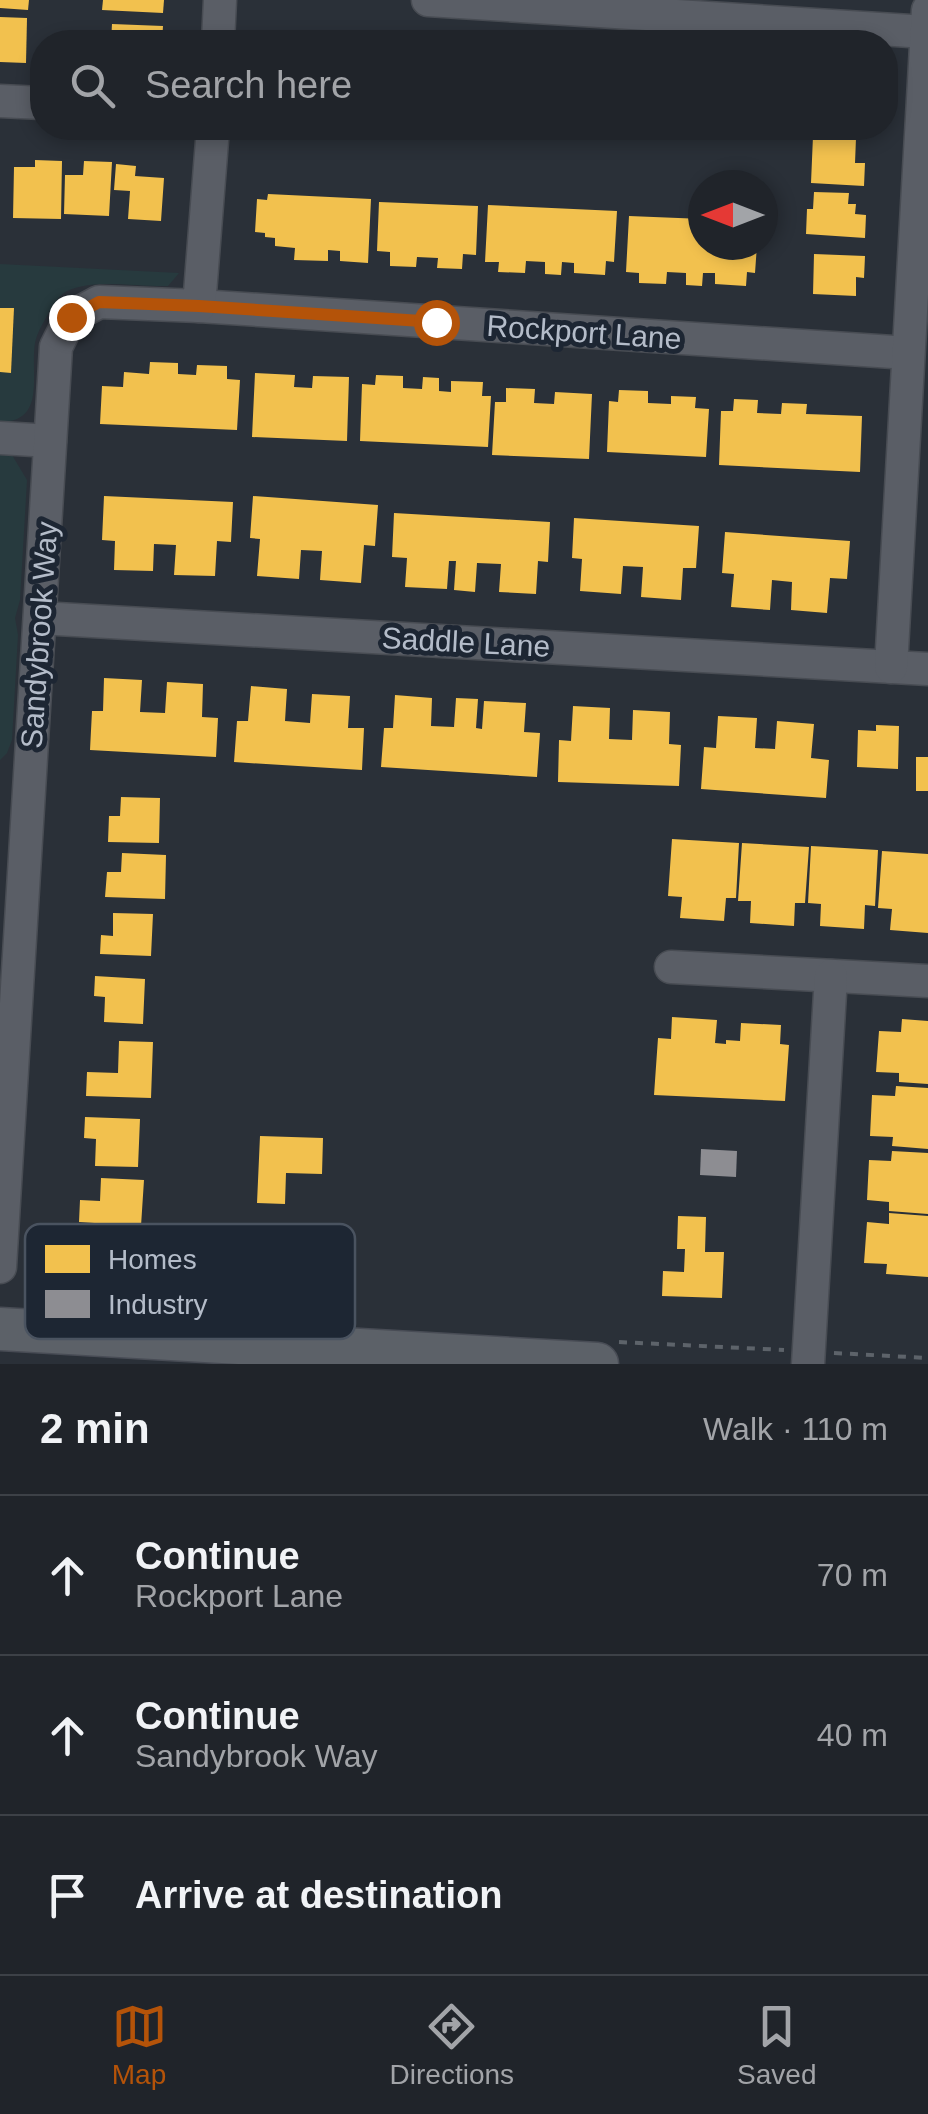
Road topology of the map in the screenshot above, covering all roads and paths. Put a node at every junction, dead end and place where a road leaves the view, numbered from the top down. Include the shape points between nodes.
1 (220, 0) edge
2 (428, 0) edge
3 (927, 21) edge
4 (219, 30) edge
5 (0, 101) edge
6 (30, 103) edge
7 (924, 133) edge
8 (212, 140) edge
9 (199, 306) junction
10 (908, 354) junction
11 (0, 438) edge
12 (50, 441) junction
13 (40, 618) junction
14 (891, 666) junction
15 (928, 669) edge
16 (15, 786) edge
17 (671, 967) dead end
18 (831, 976) junction
19 (928, 981) edge
20 (6, 1057) edge
21 (0, 1267) edge
22 (0, 1329) edge
23 (25, 1330) edge
24 (171, 1339) edge
25 (597, 1364) edge
26 (808, 1364) edge

1 - 4 street
2 - 3 street
3 - 7 street
5 - 6 street
7 - 10 street
8 - 9 street
9 - 10 street, Rockport Lane
9 - 12 street, Sandybrook Way via 99,302 71,317 56,346
10 - 14 street
11 - 12 street
12 - 13 street, Sandybrook Way
13 - 14 street, Saddle Lane
13 - 16 street, Sandybrook Way
14 - 15 street, Saddle Lane
16 - 20 street, Sandybrook Way
17 - 18 street
18 - 19 street
18 - 26 street
20 - 21 street, Sandybrook Way
22 - 23 main road
24 - 25 main road

